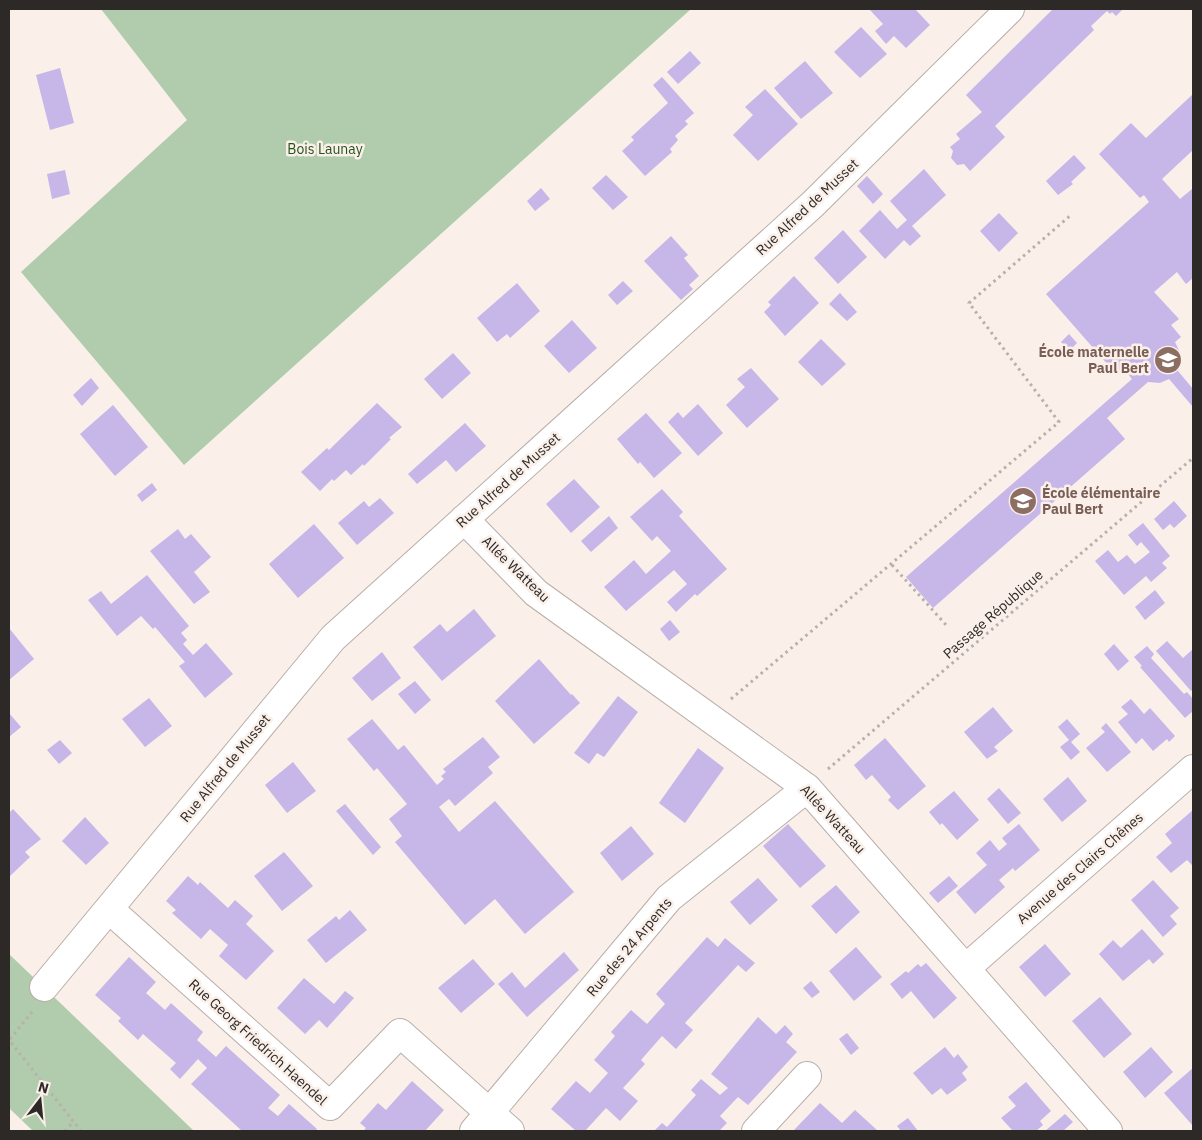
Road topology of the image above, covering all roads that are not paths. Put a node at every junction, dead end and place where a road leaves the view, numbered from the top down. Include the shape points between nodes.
1 (1010, 9) edge
2 (464, 519) junction
3 (1193, 769) edge
4 (807, 788) junction
5 (109, 909) junction
6 (966, 968) junction
7 (44, 987) road end
8 (807, 1076) dead end
9 (492, 1125) edge
10 (756, 1131) edge
11 (1108, 1131) edge

1 - 2 street, Rue Alfred de Musset via 813,204
2 - 4 street, Allée Watteau via 536,592
2 - 5 street, Rue Alfred de Musset via 333,638
3 - 6 street, Avenue des Clairs Chênes
4 - 6 street, Allée Watteau
4 - 9 street, Rue des 24 Arpents via 669,898
5 - 7 street, Rue Alfred de Musset
5 - 9 street, Rue Georg Friedrich Haendel via 330,1106 400,1033
6 - 11 street, Allée Watteau
8 - 10 street

